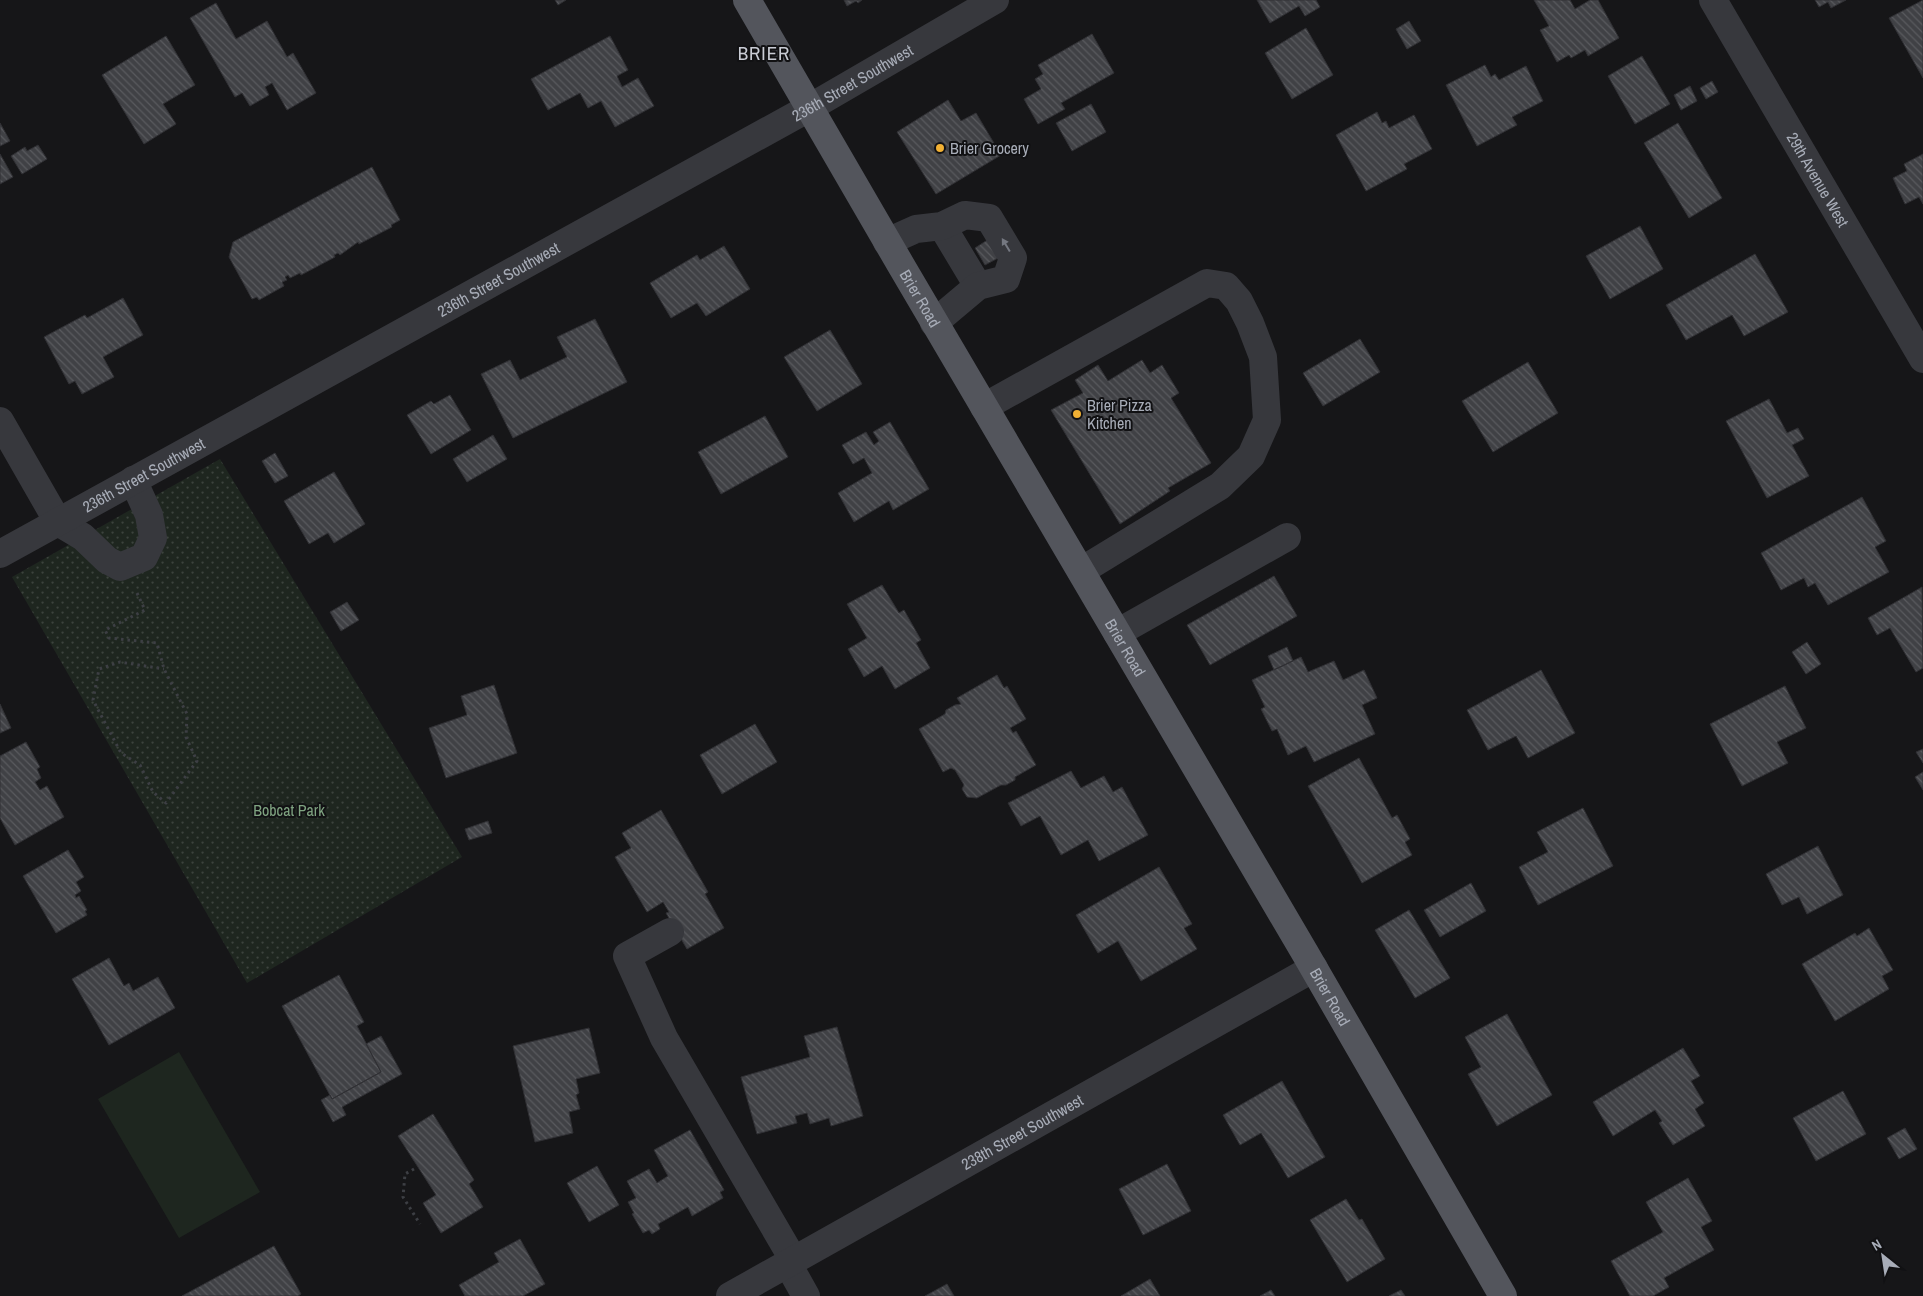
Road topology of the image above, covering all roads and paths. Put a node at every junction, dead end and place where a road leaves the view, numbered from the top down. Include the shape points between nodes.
1 (747, 0) edge
2 (995, 0) edge
3 (1713, 0) edge
4 (809, 108) junction
5 (942, 226) junction
6 (887, 242) junction
7 (978, 286) junction
8 (934, 322) junction
9 (1923, 359) edge
10 (984, 407) junction
11 (0, 421) edge
12 (133, 480) junction
13 (58, 522) junction
14 (1287, 537) dead end
15 (0, 554) edge
16 (1081, 571) junction
17 (145, 610) dead end
18 (1117, 633) junction
19 (164, 668) junction
20 (670, 932) dead end
21 (1314, 968) junction
22 (414, 1169) dead end
23 (420, 1224) dead end
24 (791, 1262) junction
25 (730, 1296) edge
26 (806, 1296) edge
27 (1503, 1296) edge

1 - 4 main road, Brier Road
2 - 4 street, 236th Street Southwest
3 - 9 street, 29th Avenue West
4 - 6 main road, Brier Road
4 - 12 street, 236th Street Southwest
5 - 6 street via 916,230
5 - 7 street
7 -> 5 street via 1006,279 1014,258 989,218 966,215
6 - 8 main road, Brier Road
7 - 8 street
8 - 10 main road, Brier Road
10 - 16 main road, Brier Road
10 - 16 street via 1207,283 1226,286 1239,301 1263,357 1266,393 1267,420 1251,456 1220,486
11 - 13 street
12 - 13 street, 236th Street Southwest
12 - 13 street via 149,515 153,538 144,557 120,567 107,560 83,536
13 - 15 street, 236th Street Southwest
14 - 18 street
16 - 18 main road, Brier Road
17 - 19 path via 105,630 109,638 157,643
18 - 21 main road, Brier Road
19 - 19 path via 187,714 186,737 197,761 166,803 153,792 140,766 121,753 93,700 99,668 120,662
20 - 24 street via 627,956 664,1038
21 - 24 street, 238th Street Southwest
21 - 27 main road, Brier Road
22 - 23 path via 405,1174 403,1197
24 - 25 street, 238th Street Southwest
24 - 26 street

